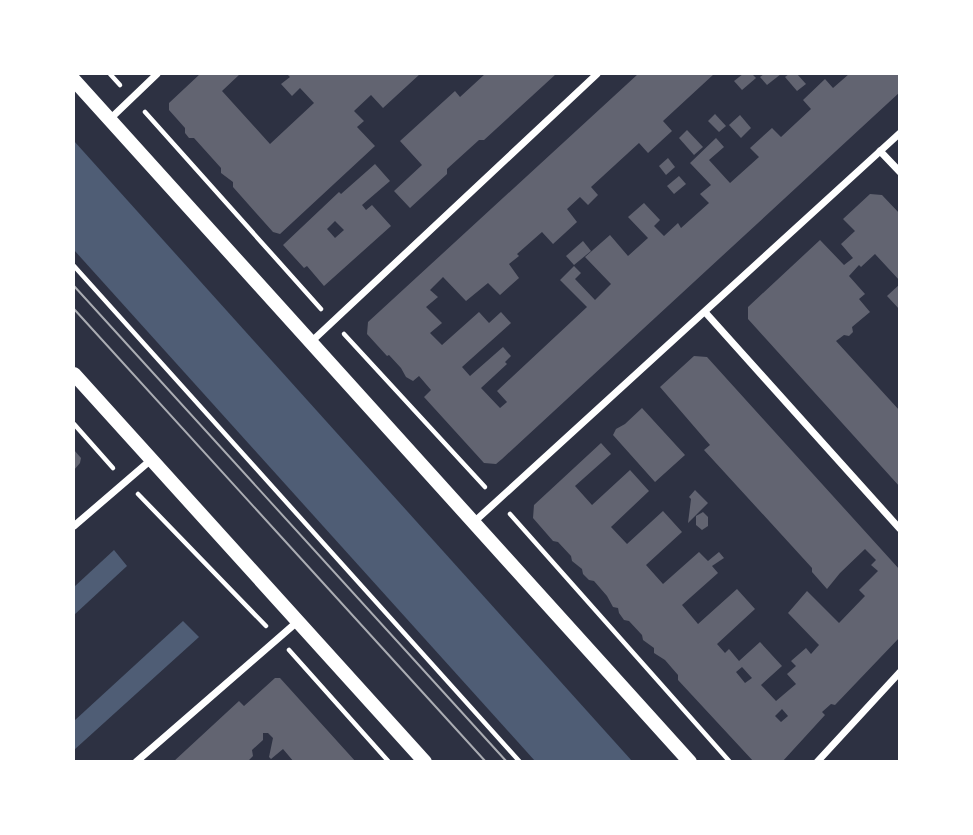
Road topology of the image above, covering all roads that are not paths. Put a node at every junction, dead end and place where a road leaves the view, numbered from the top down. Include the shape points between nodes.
1 (157, 74) edge
2 (597, 74) edge
3 (74, 80) edge
4 (110, 119) junction
5 (900, 133) edge
6 (880, 151) junction
7 (900, 172) edge
8 (705, 312) junction
9 (311, 342) junction
10 (74, 374) edge
11 (152, 459) junction
12 (473, 523) junction
13 (74, 526) edge
14 (900, 529) edge
15 (297, 622) junction
16 (900, 672) edge
17 (136, 761) edge
18 (425, 761) edge
19 (690, 761) edge
20 (817, 761) edge

1 - 4 street
2 - 9 street
3 - 4 main road
4 - 9 main road
5 - 6 street
6 - 7 street
6 - 8 street
8 - 12 street
8 - 14 street
9 - 12 main road
10 - 11 main road
11 - 13 street
11 - 15 main road
12 - 19 main road
15 - 17 street
15 - 18 main road
16 - 20 street

